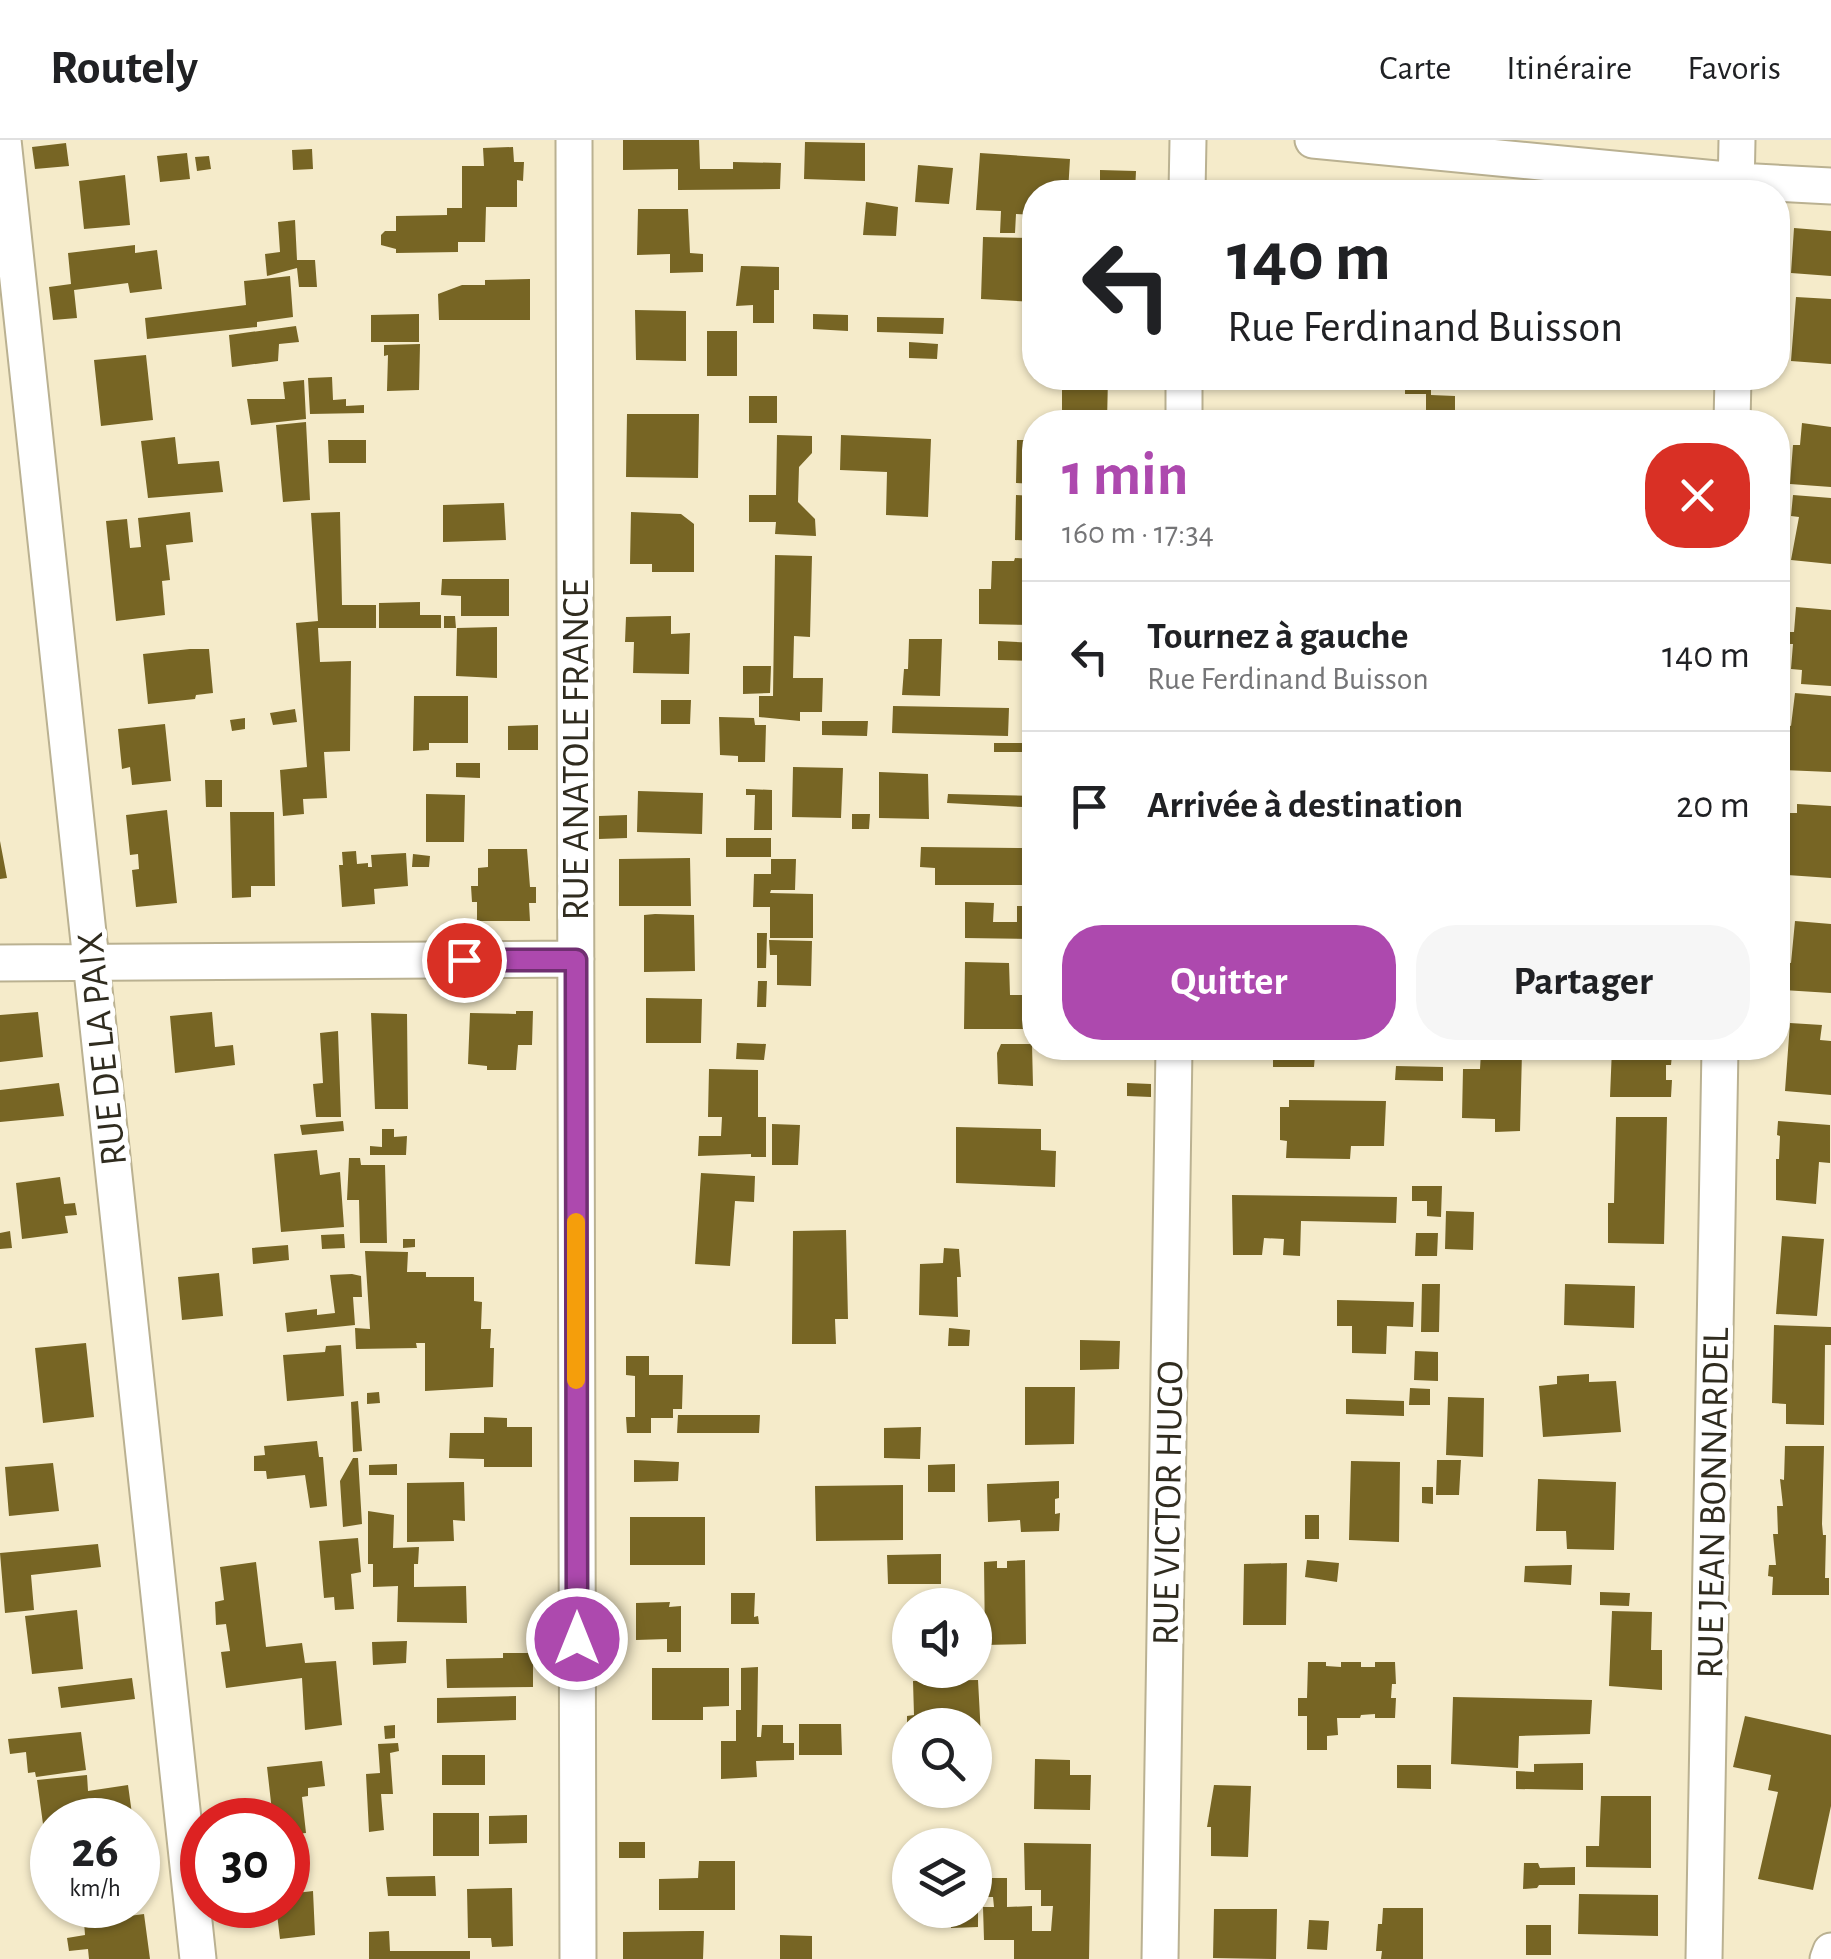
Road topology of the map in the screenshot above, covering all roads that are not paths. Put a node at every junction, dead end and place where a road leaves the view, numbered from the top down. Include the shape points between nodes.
1 (3, 140) edge
2 (574, 140) edge
3 (1188, 140) edge
4 (1314, 140) edge
5 (1737, 140) edge
6 (1187, 180) edge
7 (1673, 180) edge
8 (1736, 180) edge
9 (1790, 186) edge
10 (1831, 186) edge
11 (576, 960) junction
12 (0, 963) edge
13 (91, 963) junction
14 (1174, 1060) edge
15 (1720, 1060) edge
16 (1831, 1952) edge
17 (198, 1959) edge
18 (578, 1959) edge
19 (1160, 1959) edge
20 (1704, 1959) edge
21 (1828, 1959) edge

1 - 13 street, RUE DE LA PAIX
2 - 11 street, RUE ANATOLE FRANCE
3 - 6 street
4 - 7 street
5 - 8 street
9 - 10 street
11 - 13 street
11 - 18 street, RUE ANATOLE FRANCE
12 - 13 street
13 - 17 street, RUE DE LA PAIX
14 - 19 street, RUE VICTOR HUGO
15 - 20 street, RUE JEAN BONNARDEL
16 - 21 street

